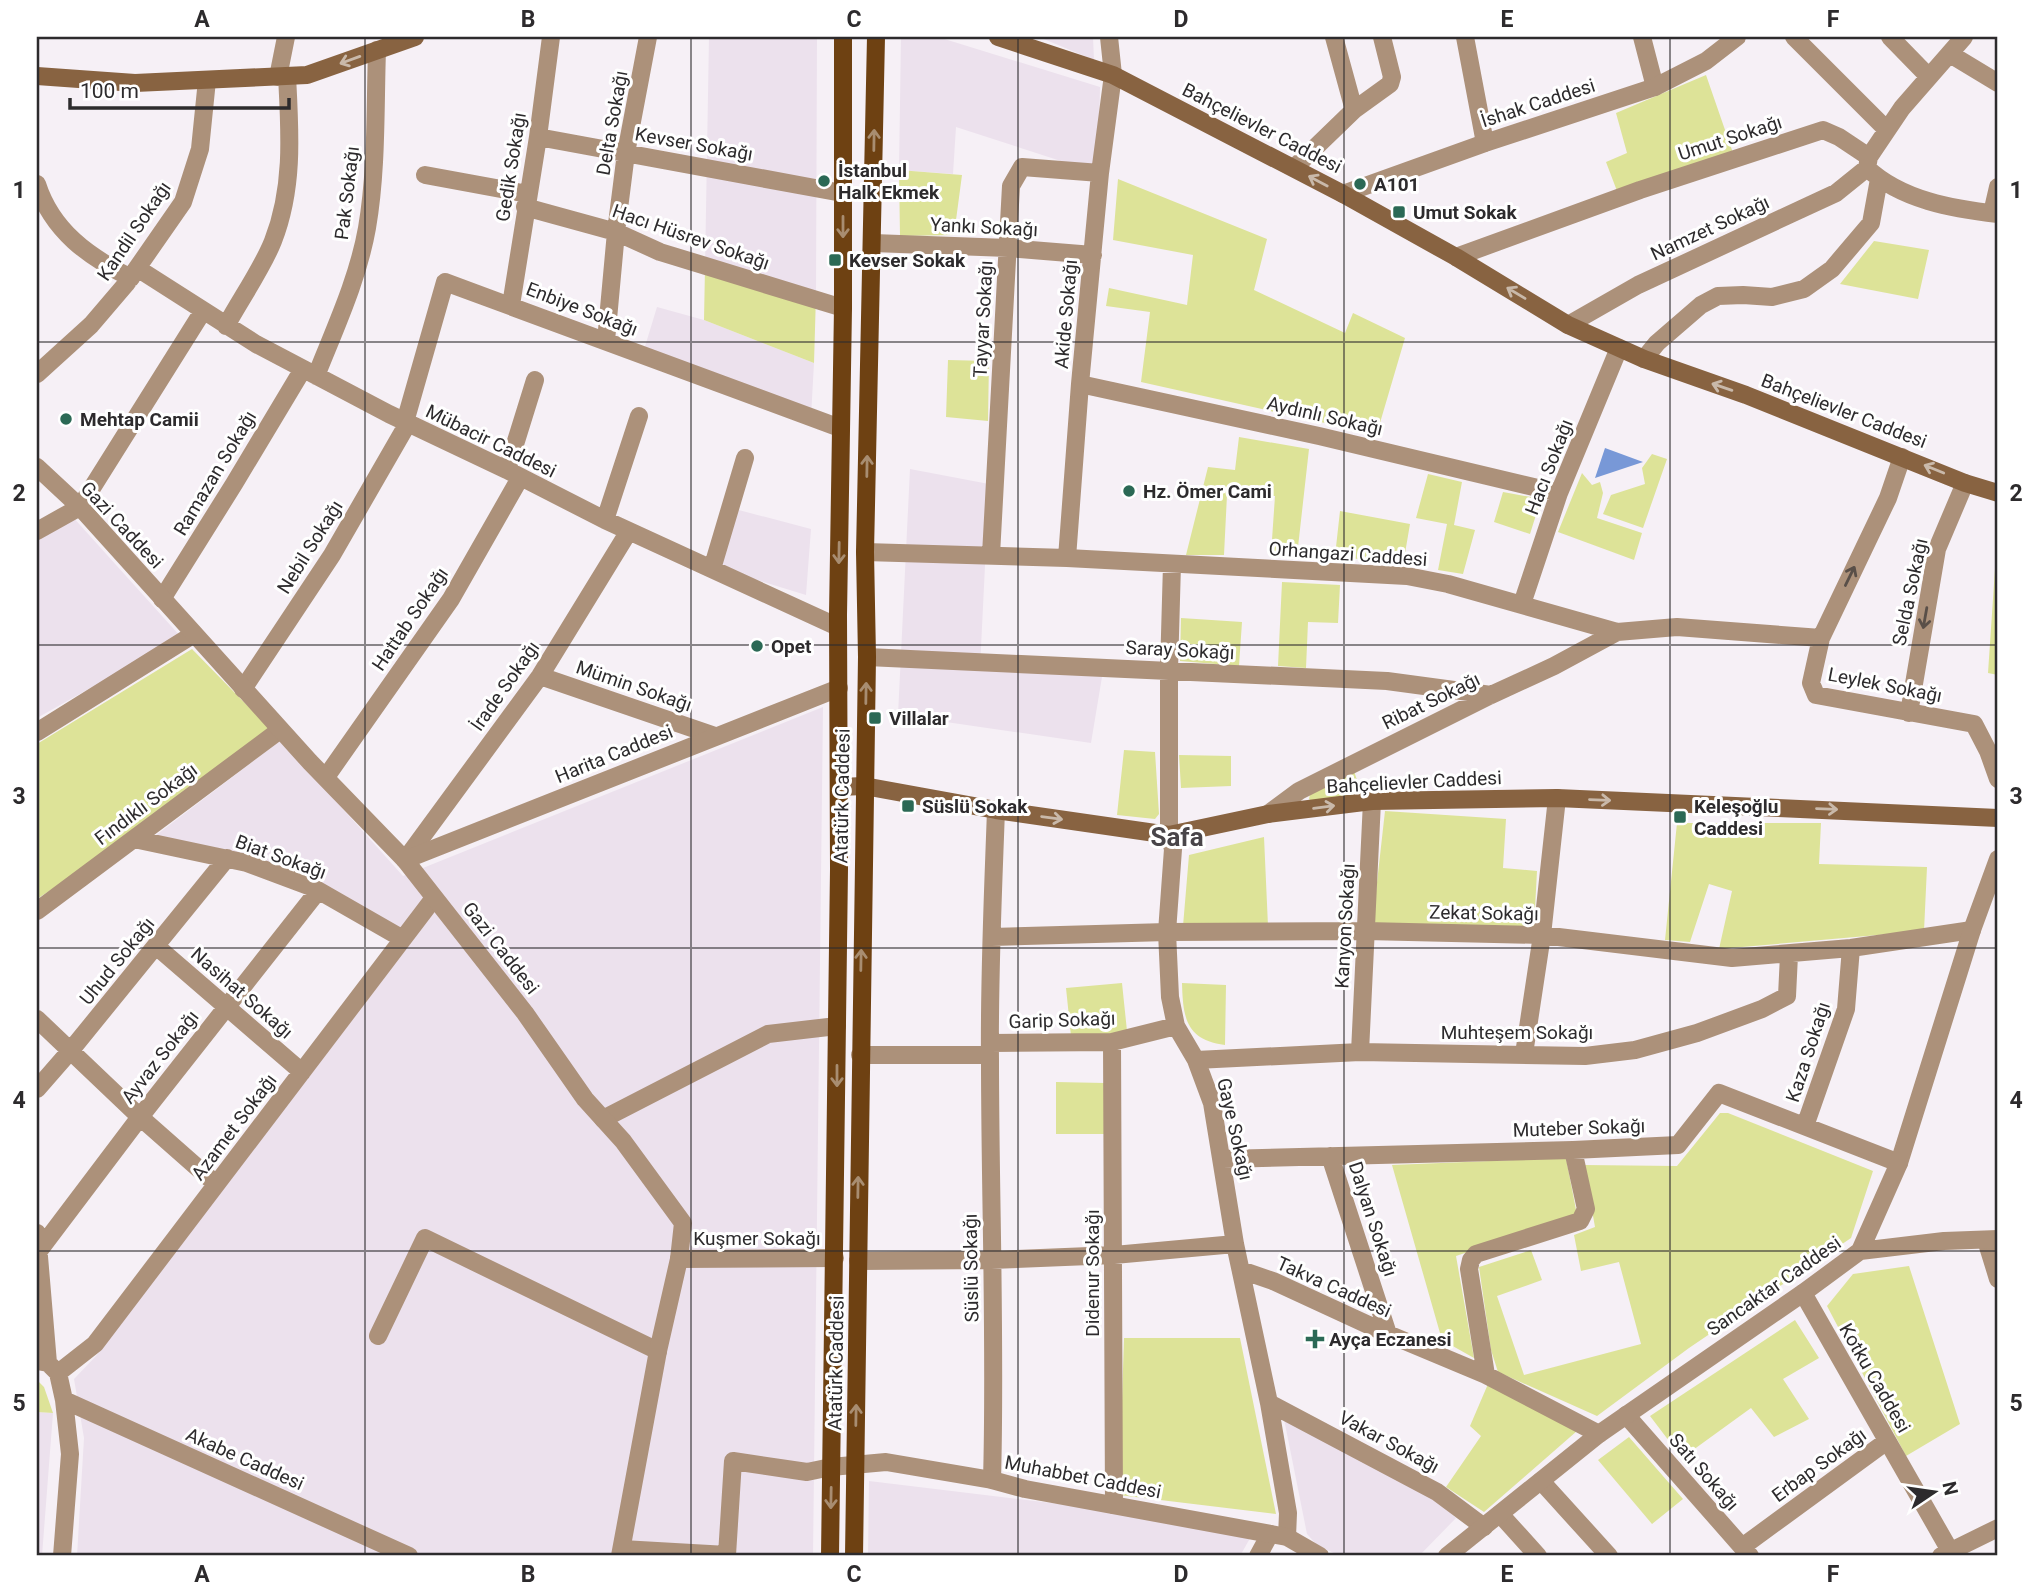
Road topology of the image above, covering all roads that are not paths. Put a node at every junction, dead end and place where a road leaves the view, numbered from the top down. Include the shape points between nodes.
1 (286, 37) edge
2 (415, 37) edge
3 (551, 37) edge
4 (648, 37) edge
5 (843, 37) edge
6 (876, 37) edge
7 (998, 37) edge
8 (1109, 37) edge
9 (1334, 37) edge
10 (1382, 37) edge
11 (1465, 37) edge
12 (1642, 37) edge
13 (1737, 37) edge
14 (1794, 37) edge
15 (1891, 37) edge
16 (1964, 37) edge
17 (377, 50) junction
18 (1950, 54) junction
19 (1113, 75) junction
20 (37, 76) edge
21 (282, 76) junction
22 (1929, 77) junction
23 (206, 80) junction
24 (1998, 83) edge
25 (1655, 87) junction
26 (1354, 110) junction
27 (1887, 130) junction
28 (538, 137) junction
29 (1485, 143) junction
30 (626, 153) junction
31 (1294, 168) junction
32 (1872, 168) junction
33 (1100, 173) junction
34 (425, 176) dead end
35 (37, 184) edge
36 (1998, 187) edge
37 (842, 193) junction
38 (1343, 194) junction
39 (527, 200) junction
40 (1995, 214) edge
41 (616, 232) junction
42 (873, 243) junction
43 (1008, 248) junction
44 (1093, 255) junction
45 (1457, 257) junction
46 (134, 273) junction
47 (511, 305) junction
48 (843, 308) junction
49 (203, 311) junction
50 (1568, 325) junction
51 (226, 326) junction
52 (606, 341) junction
53 (1619, 348) junction
54 (1644, 359) junction
55 (39, 366) edge
56 (310, 372) junction
57 (536, 380) dead end
58 (1080, 384) junction
59 (639, 416) dead end
60 (406, 423) junction
61 (840, 428) junction
62 (1902, 457) junction
63 (745, 458) dead end
64 (37, 467) edge
65 (514, 474) junction
66 (1965, 482) junction
67 (1559, 493) junction
68 (1998, 493) edge
69 (80, 508) junction
70 (605, 520) junction
71 (37, 531) edge
72 (629, 531) junction
73 (865, 552) junction
74 (991, 555) junction
75 (1068, 558) junction
76 (1172, 564) junction
77 (712, 569) junction
78 (162, 599) junction
79 (1522, 604) junction
80 (838, 627) junction
81 (1616, 632) junction
82 (194, 635) junction
83 (1821, 638) junction
84 (867, 657) junction
85 (1169, 670) junction
86 (540, 676) junction
87 (839, 688) junction
88 (243, 689) junction
89 (1491, 695) junction
90 (1909, 713) junction
91 (280, 730) junction
92 (37, 732) edge
93 (715, 736) junction
94 (326, 777) junction
95 (1998, 779) edge
96 (863, 786) junction
97 (839, 787) junction
98 (1557, 799) junction
99 (1372, 801) junction
100 (996, 810) junction
101 (1268, 814) junction
102 (1998, 818) edge
103 (1168, 835) junction
104 (134, 839) junction
105 (227, 858) junction
106 (1998, 859) edge
107 (405, 860) junction
108 (318, 891) junction
109 (434, 898) junction
110 (37, 911) edge
111 (1972, 930) junction
112 (1366, 931) junction
113 (1167, 932) junction
114 (1542, 934) junction
115 (992, 937) junction
116 (403, 939) junction
117 (156, 946) junction
118 (1852, 948) junction
119 (1789, 955) junction
120 (225, 1008) junction
121 (37, 1020) edge
122 (837, 1026) junction
123 (1176, 1027) junction
124 (1112, 1042) junction
125 (990, 1049) junction
126 (71, 1050) junction
127 (1360, 1052) junction
128 (1524, 1054) junction
129 (860, 1055) junction
130 (1196, 1060) junction
131 (302, 1072) junction
132 (37, 1089) edge
133 (140, 1117) junction
134 (603, 1119) junction
135 (1805, 1126) junction
136 (1573, 1150) junction
137 (1330, 1156) junction
138 (1223, 1160) junction
139 (1899, 1163) junction
140 (216, 1184) junction
141 (37, 1233) edge
142 (1992, 1240) edge
143 (1236, 1244) junction
144 (1860, 1251) junction
145 (38, 1252) edge
146 (1114, 1255) junction
147 (835, 1258) junction
148 (680, 1259) junction
149 (991, 1260) junction
150 (858, 1261) junction
151 (1241, 1270) junction
152 (1998, 1279) edge
153 (1802, 1293) junction
154 (1388, 1334) junction
155 (378, 1336) dead end
156 (658, 1351) junction
157 (47, 1365) edge
158 (1486, 1375) junction
159 (64, 1399) junction
160 (1269, 1403) junction
161 (1626, 1415) junction
162 (1600, 1434) junction
163 (1887, 1441) junction
164 (855, 1465) junction
165 (831, 1467) junction
166 (992, 1480) junction
167 (1541, 1481) junction
168 (1114, 1505) junction
169 (1500, 1514) junction
170 (1484, 1527) junction
171 (1998, 1528) edge
172 (1279, 1535) junction
173 (1746, 1551) edge
174 (621, 1552) edge
175 (1948, 1554) edge
176 (62, 1556) edge
177 (409, 1556) edge
178 (830, 1556) edge
179 (854, 1556) edge
180 (1258, 1556) edge
181 (1320, 1556) edge
182 (1447, 1556) edge
183 (1538, 1556) edge
184 (1609, 1556) edge

1 - 21 street
2 - 17 main road
3 - 28 street, Gedik Sokağı
4 - 30 street, Delta Sokağı
5 - 37 main road, Atatürk Caddesi
42 -> 6 main road, Atatürk Caddesi
7 - 19 main road, Bahçelievler Caddesi
8 - 19 street, Akide Sokağı
9 - 26 street
10 - 26 street via 1390,84
11 - 29 street
12 - 25 street
13 - 25 street, İshak Caddesi via 1706,61
14 - 27 street
15 - 22 street
16 - 18 street
17 -> 21 main road via 307,75
17 - 56 street, Pak Sokağı via 367,230 350,289
18 - 22 street
18 - 24 street
19 - 31 main road, Bahçelievler Caddesi
19 - 33 street, Akide Sokağı
20 - 23 main road via 135,83
21 - 23 main road
21 - 51 street via 289,123 288,191 273,243
22 - 27 street
23 - 46 street, Kandil Sokağı via 201,149 190,184 183,202
25 - 29 street, İshak Caddesi
26 - 31 street
27 - 32 street
28 - 30 street, Kevser Sokağı
28 - 39 street, Gedik Sokağı
29 - 38 street, İshak Caddesi
30 - 37 street, Kevser Sokağı
30 - 41 street, Delta Sokağı
38 -> 31 main road, Bahçelievler Caddesi
32 - 40 street, Umut Sokağı via 1897,190 1952,208
32 - 45 street, Umut Sokağı via 1839,137 1822,130
32 - 50 street, Namzet Sokağı via 1836,193 1638,285
32 - 54 street via 1871,223 1832,269 1804,289 1772,297 1718,296 1701,305
33 - 43 street, Tayyar Sokağı via 1023,167 1012,187
33 - 44 street, Akide Sokağı
34 - 39 street, Hacı Hüsrev Sokağı
35 - 46 street, Mübacir Caddesi via 61,231 99,262
36 - 40 street
37 -> 48 main road, Atatürk Caddesi
38 - 45 main road, Bahçelievler Caddesi
39 - 41 street, Hacı Hüsrev Sokağı
39 - 47 street, Gedik Sokağı
41 - 48 street, Hacı Hüsrev Sokağı via 660,252
41 - 52 street, Delta Sokağı
42 - 43 street, Yankı Sokağı
73 -> 42 main road, Atatürk Caddesi
43 - 44 street, Yankı Sokağı
43 - 74 street, Tayyar Sokağı
44 - 58 street, Akide Sokağı
50 -> 45 main road, Bahçelievler Caddesi
46 - 49 street, Mübacir Caddesi
46 - 55 street, Kandil Sokağı via 91,325
47 - 52 street, Enbiye Sokağı
47 - 60 street, Enbiye Sokağı via 445,282
48 - 61 main road, Atatürk Caddesi
49 - 51 street, Mübacir Caddesi
49 - 69 street
50 - 53 main road, Bahçelievler Caddesi
51 - 56 street, Mübacir Caddesi
52 - 61 street, Enbiye Sokağı
53 - 54 main road, Bahçelievler Caddesi
53 - 67 street, Hacı Sokağı
62 -> 54 main road, Bahçelievler Caddesi
56 - 60 street, Mübacir Caddesi
56 - 78 street, Ramazan Sokağı
57 - 65 street, Hattab Sokağı
58 - 67 street, Aydınlı Sokağı
58 - 75 street, Akide Sokağı
59 - 70 street
60 - 65 street, Mübacir Caddesi
60 - 88 street, Nebil Sokağı via 332,555
61 -> 80 main road, Atatürk Caddesi
66 -> 62 main road, Bahçelievler Caddesi
83 -> 62 street, Leylek Sokağı via 1888,498
63 - 77 street
64 - 69 street, Gazi Caddesi
65 - 70 street, Mübacir Caddesi
65 - 94 street, Hattab Sokağı via 451,599
66 - 68 main road, Bahçelievler Caddesi
66 -> 90 street, Selda Sokağı via 1937,548
67 - 79 street, Hacı Sokağı
69 - 71 street
69 - 78 street, Gazi Caddesi
70 - 72 street, Mübacir Caddesi
72 - 77 street, Mübacir Caddesi
72 - 86 street, İrade Sokağı
73 - 74 street, Orhangazi Caddesi
73 - 84 main road, Atatürk Caddesi
74 - 75 street, Orhangazi Caddesi
75 - 76 street, Orhangazi Caddesi
76 - 79 street, Orhangazi Caddesi via 1408,576
76 - 85 street, Gaye Sokağı
77 - 80 street, Mübacir Caddesi
78 - 82 street, Gazi Caddesi
79 - 81 street, Orhangazi Caddesi
80 - 87 main road, Atatürk Caddesi
81 - 83 street, Orhangazi Caddesi via 1677,627
81 - 89 street, Ribat Sokağı
82 - 88 street, Gazi Caddesi
82 - 92 street
83 - 90 street, Leylek Sokağı via 1811,683 1816,695
84 - 85 street, Saray Sokağı
96 -> 84 main road, Atatürk Caddesi
85 - 89 street, Saray Sokağı via 1387,681
85 - 103 street, Gaye Sokağı
86 - 93 street, Mümin Sokağı
86 - 107 street, İrade Sokağı
87 - 93 street, Harita Caddesi
87 - 97 main road, Atatürk Caddesi
88 - 91 street, Gazi Caddesi
89 - 101 street, Ribat Sokağı via 1299,791
90 - 95 street, Leylek Sokağı via 1974,724
91 - 94 street, Gazi Caddesi
91 - 104 street, Fındıklı Sokağı
93 - 107 street, Harita Caddesi
94 - 107 street, Gazi Caddesi
96 - 97 main road, Bahçelievler Caddesi
96 - 100 main road, Bahçelievler Caddesi
129 -> 96 main road, Atatürk Caddesi
97 - 122 main road, Atatürk Caddesi
98 - 99 main road, Bahçelievler Caddesi
98 -> 102 main road, Bahçelievler Caddesi
98 - 114 street
101 -> 99 main road, Bahçelievler Caddesi
99 - 112 street, Kanyon Sokağı
100 -> 103 main road, Bahçelievler Caddesi
100 - 115 street, Süslü Sokağı
101 - 103 main road, Bahçelievler Caddesi
103 - 113 street, Gaye Sokağı via 1173,849
104 - 105 street, Biat Sokağı
104 - 110 street, Fındıklı Sokağı
105 - 108 street, Biat Sokağı
105 - 117 street, Uhud Sokağı
106 - 111 street, Sancaktar Caddesi
107 - 109 street, Gazi Caddesi
108 - 116 street, Biat Sokağı
108 - 120 street, Ayvaz Sokağı
109 - 116 street, Azamet Sokağı
109 - 134 street, Gazi Caddesi
111 - 118 street, Zekat Sokağı
111 - 139 street, Sancaktar Caddesi
112 - 113 street, Zekat Sokağı
112 - 114 street, Zekat Sokağı
112 - 127 street, Kanyon Sokağı
113 - 115 street, Zekat Sokağı
113 - 123 street, Gaye Sokağı
114 - 119 street, Zekat Sokağı via 1732,958
114 - 128 street
115 - 125 street, Süslü Sokağı
116 - 131 street, Azamet Sokağı
117 - 120 street, Nasihat Sokağı
117 - 126 street, Uhud Sokağı
118 - 119 street, Zekat Sokağı
118 - 135 street, Kaza Sokağı via 1846,1009
119 - 128 street, Muhteşem Sokağı via 1787,996 1762,1009 1635,1050 1585,1056
120 - 131 street, Nasihat Sokağı
120 - 133 street, Ayvaz Sokağı
121 - 126 street
122 - 134 street via 768,1034
122 -> 147 main road, Atatürk Caddesi
123 - 124 street, Garip Sokağı
123 - 130 street, Gaye Sokağı
124 - 125 street, Garip Sokağı
124 - 146 street, Didenur Sokağı
125 - 129 street
125 - 149 street, Süslü Sokağı
126 - 132 street, Uhud Sokağı
126 - 133 street
127 - 128 street, Muhteşem Sokağı
127 - 130 street, Muhteşem Sokağı
150 -> 129 main road, Atatürk Caddesi
130 - 138 street, Gaye Sokağı via 1212,1103
131 - 140 street, Azamet Sokağı
133 - 140 street
133 - 145 street, Ayvaz Sokağı
134 - 148 street, Gazi Caddesi via 683,1223
135 - 136 street, Muteber Sokağı via 1719,1093 1678,1145
135 - 139 street, Muteber Sokağı
136 - 137 street, Muteber Sokağı
136 - 158 street via 1586,1209 1580,1221 1476,1254 1471,1260
137 - 138 street, Muteber Sokağı
137 - 154 street, Dalyan Sokağı
138 - 143 street, Gaye Sokağı
139 - 144 street, Sancaktar Caddesi
140 - 157 street, Azamet Sokağı via 95,1344
141 - 145 street
142 - 144 street
142 - 152 street
143 - 146 street
143 - 151 street, Gaye Sokağı
144 - 153 street, Sancaktar Caddesi
145 - 157 street
146 - 149 street
146 - 168 street, Didenur Sokağı
147 - 148 street, Kuşmer Sokağı
147 - 165 main road, Atatürk Caddesi
148 - 156 street, Gazi Caddesi
149 - 150 street
149 - 166 street, Süslü Sokağı
164 -> 150 main road, Atatürk Caddesi
151 - 154 street, Takva Caddesi
151 - 160 street, Gaye Sokağı
153 - 161 street, Sancaktar Caddesi
153 - 163 street, Kotku Caddesi
154 - 158 street, Takva Caddesi
155 - 156 street via 425,1238
156 - 174 street, Gazi Caddesi
157 - 159 street
158 - 162 street, Takva Caddesi
159 - 176 street via 70,1454
159 - 177 street, Akabe Caddesi
160 - 170 street, Vakar Sokağı via 1437,1492
160 - 172 street, Gaye Sokağı via 1288,1513
161 - 162 street, Sancaktar Caddesi
161 - 173 street, Satı Sokağı
162 - 167 street, Sancaktar Caddesi
163 - 173 street, Erbap Sokağı
163 - 175 street, Kotku Caddesi
164 - 165 street, Muhabbet Caddesi
164 - 166 street, Muhabbet Caddesi via 886,1462
164 - 179 main road, Atatürk Caddesi
165 - 174 street, Muhabbet Caddesi via 807,1472 733,1461 727,1555
165 -> 178 main road, Atatürk Caddesi
166 - 168 street, Muhabbet Caddesi
167 - 169 street, Sancaktar Caddesi
167 - 184 street
168 - 172 street, Muhabbet Caddesi
169 - 170 street, Sancaktar Caddesi
169 - 183 street
170 - 182 street, Sancaktar Caddesi
171 - 175 street
172 - 180 street
172 - 181 street, Muhabbet Caddesi

